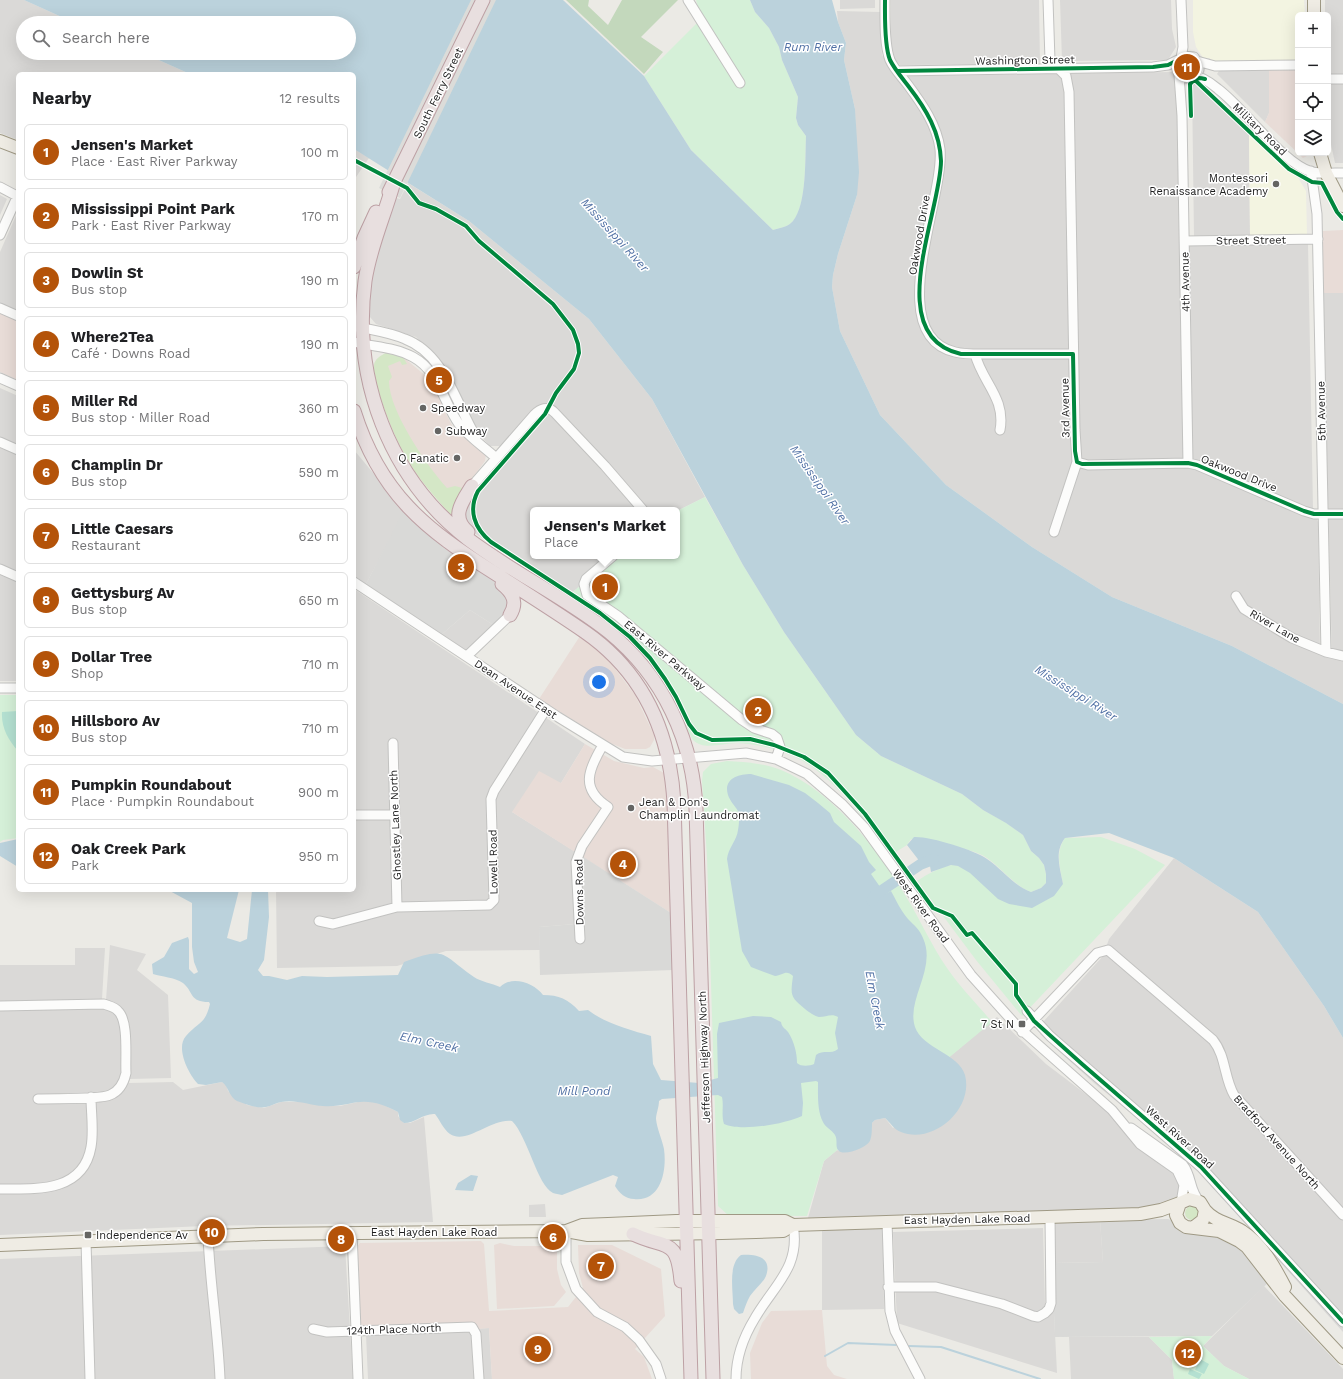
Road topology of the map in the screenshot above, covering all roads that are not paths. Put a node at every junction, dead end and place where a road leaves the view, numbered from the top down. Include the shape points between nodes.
1 (483, 0) edge
2 (688, 0) edge
3 (885, 0) edge
4 (1048, 0) edge
5 (1181, 0) edge
6 (1314, 0) edge
7 (1314, 12) edge
8 (1183, 36) junction
9 (1179, 59) junction
10 (1197, 62) junction
11 (1295, 65) edge
12 (1153, 67) junction
13 (1057, 68) junction
14 (897, 71) junction
15 (1178, 74) junction
16 (1191, 78) junction
17 (1331, 79) edge
18 (1343, 79) edge
19 (740, 83) dead end
20 (1218, 88) junction
21 (1182, 100) junction
22 (0, 141) edge
23 (16, 147) edge
24 (1321, 156) edge
25 (1310, 171) junction
26 (1326, 173) junction
27 (1343, 173) edge
28 (393, 185) junction
29 (0, 188) edge
30 (16, 194) edge
31 (16, 199) edge
32 (1343, 206) edge
33 (0, 235) edge
34 (1318, 239) junction
35 (1185, 241) junction
36 (356, 261) edge
37 (0, 308) edge
38 (16, 315) edge
39 (358, 327) edge
40 (358, 343) edge
41 (975, 354) junction
42 (1073, 354) junction
43 (0, 378) edge
44 (16, 385) edge
45 (356, 415) edge
46 (1000, 430) dead end
47 (0, 442) edge
48 (480, 442) junction
49 (16, 449) edge
50 (495, 457) junction
51 (1078, 462) junction
52 (1188, 463) junction
53 (472, 486) joint
54 (640, 507) edge
55 (1323, 514) junction
56 (1343, 514) edge
57 (1054, 532) dead end
58 (447, 542) junction
59 (609, 559) edge
60 (0, 569) edge
61 (520, 574) junction
62 (16, 576) edge
63 (356, 583) edge
64 (1236, 596) dead end
65 (510, 615) joint
66 (1326, 652) junction
67 (467, 656) junction
68 (1343, 656) edge
69 (0, 688) edge
70 (16, 688) edge
71 (546, 709) junction
72 (393, 743) dead end
73 (602, 745) junction
74 (690, 758) junction
75 (776, 759) junction
76 (670, 760) junction
77 (356, 815) edge
78 (395, 815) junction
79 (397, 907) junction
80 (319, 921) dead end
81 (580, 938) dead end
82 (0, 1006) edge
83 (1027, 1011) dead end
84 (1034, 1021) junction
85 (1022, 1032) junction
86 (91, 1097) junction
87 (38, 1099) dead end
88 (1123, 1122) junction
89 (0, 1189) edge
90 (1181, 1203) junction
91 (1202, 1206) junction
92 (1140, 1214) junction
93 (1343, 1215) edge
94 (1050, 1217) junction
95 (887, 1221) junction
96 (1180, 1223) junction
97 (793, 1225) junction
98 (1194, 1227) junction
99 (698, 1228) junction
100 (566, 1231) junction
101 (352, 1232) junction
102 (634, 1234) junction
103 (208, 1236) junction
104 (86, 1241) junction
105 (0, 1245) edge
106 (888, 1287) junction
107 (1289, 1299) junction
108 (1343, 1322) edge
109 (313, 1329) dead end
110 (356, 1330) junction
111 (689, 1344) junction
112 (1343, 1358) edge
113 (90, 1379) edge
114 (220, 1379) edge
115 (358, 1379) edge
116 (479, 1379) edge
117 (661, 1379) edge
118 (691, 1379) edge
119 (713, 1379) edge
120 (736, 1379) edge
121 (920, 1379) edge

1 - 28 highway, South Ferry Street
2 - 19 street
3 - 14 street, Oakwood Drive via 888,54
4 - 13 street, 3rd Avenue via 1050,60
5 - 8 street
6 - 7 main road
8 - 9 street via 1183,53
8 - 10 street
9 - 10 street via 1186,55
9 - 12 street, Washington Street via 1168,65
9 - 15 street via 1176,65
10 - 11 street via 1215,66
10 - 16 street via 1197,74
10 - 20 street, Military Road
12 - 13 street, Washington Street
12 - 15 street, Washington Street
13 - 14 street, Washington Street
13 - 42 street, 3rd Avenue via 1066,76 1069,92
14 - 41 street, Oakwood Drive via 932,121 940,148 939,174 919,284 923,320 930,336 940,346 953,352
15 - 16 street via 1183,78
15 - 21 street, 4th Avenue
16 - 20 street, Military Road via 1204,78
16 - 21 street, 4th Avenue
17 - 18 street
20 - 25 street, Military Road via 1285,154
21 - 35 street, 4th Avenue
22 - 23 main road
24 - 26 main road
25 - 26 street, Military Road
25 - 34 street, 5th Avenue via 1317,205
26 - 27 street, Military Road
26 - 32 main road
28 - 36 highway via 372,221
28 - 39 highway, Jefferson Highway North via 370,255
29 - 30 street
31 - 33 street
34 - 35 street, Street Street
34 - 55 street, 5th Avenue
35 - 52 street, 4th Avenue
37 - 38 street
39 - 40 highway, Jefferson Highway North
39 - 48 street via 406,339 429,356 445,376 464,417
40 - 48 street via 402,351 418,360 436,379 460,425
40 - 61 highway, Jefferson Highway North via 379,417 390,444 412,480 431,504 456,528
41 - 42 street, Oakwood Drive
41 - 46 street via 1001,411
42 - 51 street, 3rd Avenue via 1075,451
43 - 44 street
45 - 58 highway via 367,445 388,482 412,511
47 - 49 street
48 - 50 street
50 - 53 street
50 - 54 street via 538,411 545,408 555,412
51 - 52 street, Oakwood Drive via 1088,465
51 - 57 street, 3rd Avenue
52 - 55 street, Oakwood Drive via 1210,469 1304,511
53 - 61 highway via 458,507 461,525 475,538 510,561
55 - 56 street, Oakwood Drive
55 - 66 street, 5th Avenue
58 - 65 highway via 458,556 508,588 514,602
58 - 76 highway, Jefferson Highway North via 585,632 614,656 648,702 661,730
59 - 75 street, East River Parkway via 586,579 584,584 587,595 618,616 747,724 774,735 780,747
60 - 62 street
61 - 74 highway, Jefferson Highway North via 596,622 631,652 659,687 672,709
63 - 67 street, Dean Avenue East
64 - 66 street, River Lane via 1244,609 1292,638
65 - 67 street
66 - 68 street, River Lane
67 - 71 street, Dean Avenue East
69 - 70 street
71 - 73 street, Dean Avenue East
71 - 79 street, Lowell Road via 491,799 494,900 489,905
72 - 78 street, Ghostley Lane North
73 - 76 street, Dean Avenue East via 635,760
73 - 81 street, Downs Road via 592,764 589,777 594,795 608,808 582,846 576,862
74 - 75 street, West River Road via 734,753
74 - 76 street, Dean Avenue East
74 - 99 highway, Jefferson Highway North via 696,803 706,1099
75 - 85 street, West River Road via 807,774 856,818 971,975
76 - 99 highway, Jefferson Highway North via 684,1099
77 - 78 street
78 - 79 street, Ghostley Lane North
79 - 80 street, Lowell Road via 333,924
82 - 86 street via 100,1004 112,1006 119,1011 124,1021 125,1080 116,1092
83 - 84 street, West River Road
84 - 85 street
84 - 93 street, Bradford Avenue North via 1097,953 1108,950 1213,1040 1222,1054 1226,1078 1234,1095
84 - 108 street, West River Road via 1201,1167
85 - 88 street, West River Road
86 - 87 street
86 - 89 street via 91,1147 88,1158 74,1177 53,1187
88 - 90 street, West River Road via 1140,1144 1177,1170 1184,1185
88 - 91 street, West River Road via 1153,1145 1180,1161 1189,1173 1193,1194
90 - 91 main road via 1189,1199
90 - 92 main road, East Hayden Lake Road
90 - 96 main road via 1176,1215
91 - 98 main road via 1203,1220
91 - 107 main road, West River Road via 1215,1220 1242,1231 1259,1247 1275,1268
92 - 94 main road, East Hayden Lake Road
92 - 96 main road, East Hayden Lake Road via 1171,1217
94 - 95 main road, East Hayden Lake Road
94 - 106 street via 1051,1301 1049,1309 1038,1317 1002,1304 936,1287
95 - 97 main road, East Hayden Lake Road
95 - 106 street
96 - 98 main road via 1186,1227
97 - 99 main road, East Hayden Lake Road via 783,1232
97 - 120 street via 795,1244 790,1265 781,1283 749,1328 741,1349
98 - 107 main road, West River Road via 1219,1231 1239,1241 1254,1254 1281,1292
99 - 100 main road, East Hayden Lake Road via 582,1225
99 - 102 main road, East Hayden Lake Road
99 - 111 highway, Jefferson Highway North
99 - 119 highway, Jefferson Highway North
100 - 101 main road, East Hayden Lake Road
100 - 102 main road, East Hayden Lake Road via 588,1235
100 - 117 street via 566,1262 576,1289 597,1312 625,1327 639,1340 656,1364
101 - 103 main road, East Hayden Lake Road
101 - 110 street
102 - 111 highway via 665,1244 673,1249 678,1258
103 - 104 main road, East Hayden Lake Road
103 - 114 street
104 - 105 main road, East Hayden Lake Road
104 - 113 street
106 - 121 street via 894,1327
107 - 112 main road, West River Road
109 - 110 street, 124th Place North via 327,1332
110 - 115 street
110 - 116 street, 124th Place North via 467,1326 475,1330
111 - 118 highway, Jefferson Highway North

